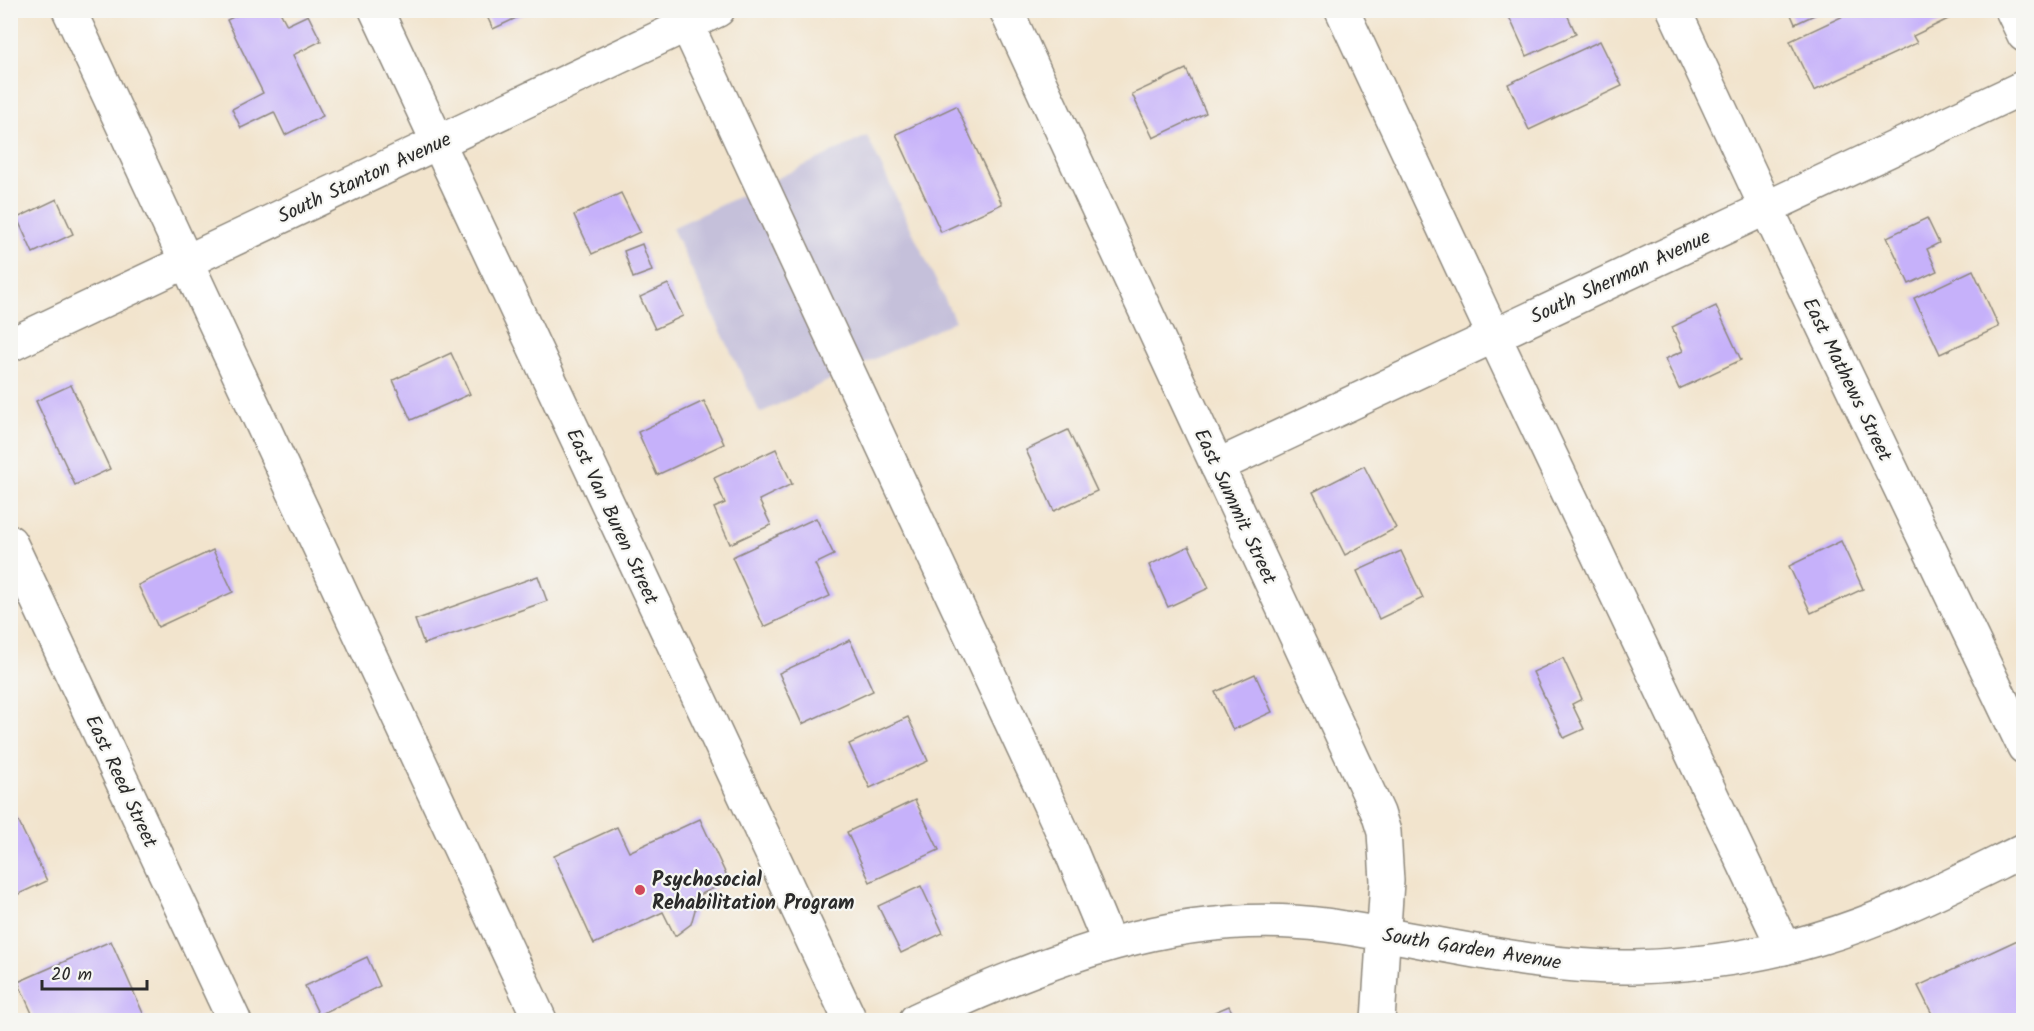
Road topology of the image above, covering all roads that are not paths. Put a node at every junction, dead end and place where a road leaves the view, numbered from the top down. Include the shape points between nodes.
1 (69, 10) edge
2 (375, 10) edge
3 (718, 10) edge
4 (1006, 10) edge
5 (1342, 10) edge
6 (1674, 10) edge
7 (2012, 10) edge
8 (683, 18) edge
9 (2024, 35) edge
10 (2024, 87) edge
11 (437, 142) junction
12 (1766, 207) junction
13 (186, 261) junction
14 (1494, 336) junction
15 (10, 345) edge
16 (1217, 466) junction
17 (10, 542) edge
18 (2024, 747) edge
19 (2024, 850) edge
20 (1384, 934) junction
21 (1109, 943) junction
22 (1784, 948) junction
23 (234, 1020) edge
24 (540, 1020) edge
25 (850, 1020) edge
26 (916, 1020) edge
27 (1378, 1020) edge

1 - 13 street
2 - 11 street, East Van Buren Street
3 - 8 street, South Stanton Avenue
4 - 16 street, East Summit Street
5 - 14 street
6 - 12 street, East Mathews Street
7 - 9 street
8 - 11 street, South Stanton Avenue
8 - 21 street via 1063,833
10 - 12 street, South Sherman Avenue
11 - 13 street, South Stanton Avenue
11 - 25 street, East Van Buren Street
12 - 14 street, South Sherman Avenue
12 - 18 street, East Mathews Street
13 - 15 street, South Stanton Avenue
13 - 24 street
14 - 16 street, South Sherman Avenue
14 - 22 street
16 - 20 street, East Summit Street via 1378,813 1386,848
17 - 23 street, East Reed Street
19 - 22 street, South Garden Avenue via 1886,914
20 - 21 street, South Garden Avenue via 1323,925 1242,921 1180,928
20 - 22 street, South Garden Avenue via 1529,961 1572,965 1688,964
20 - 27 street, East Summit Street
21 - 26 street, South Garden Avenue via 1027,972

